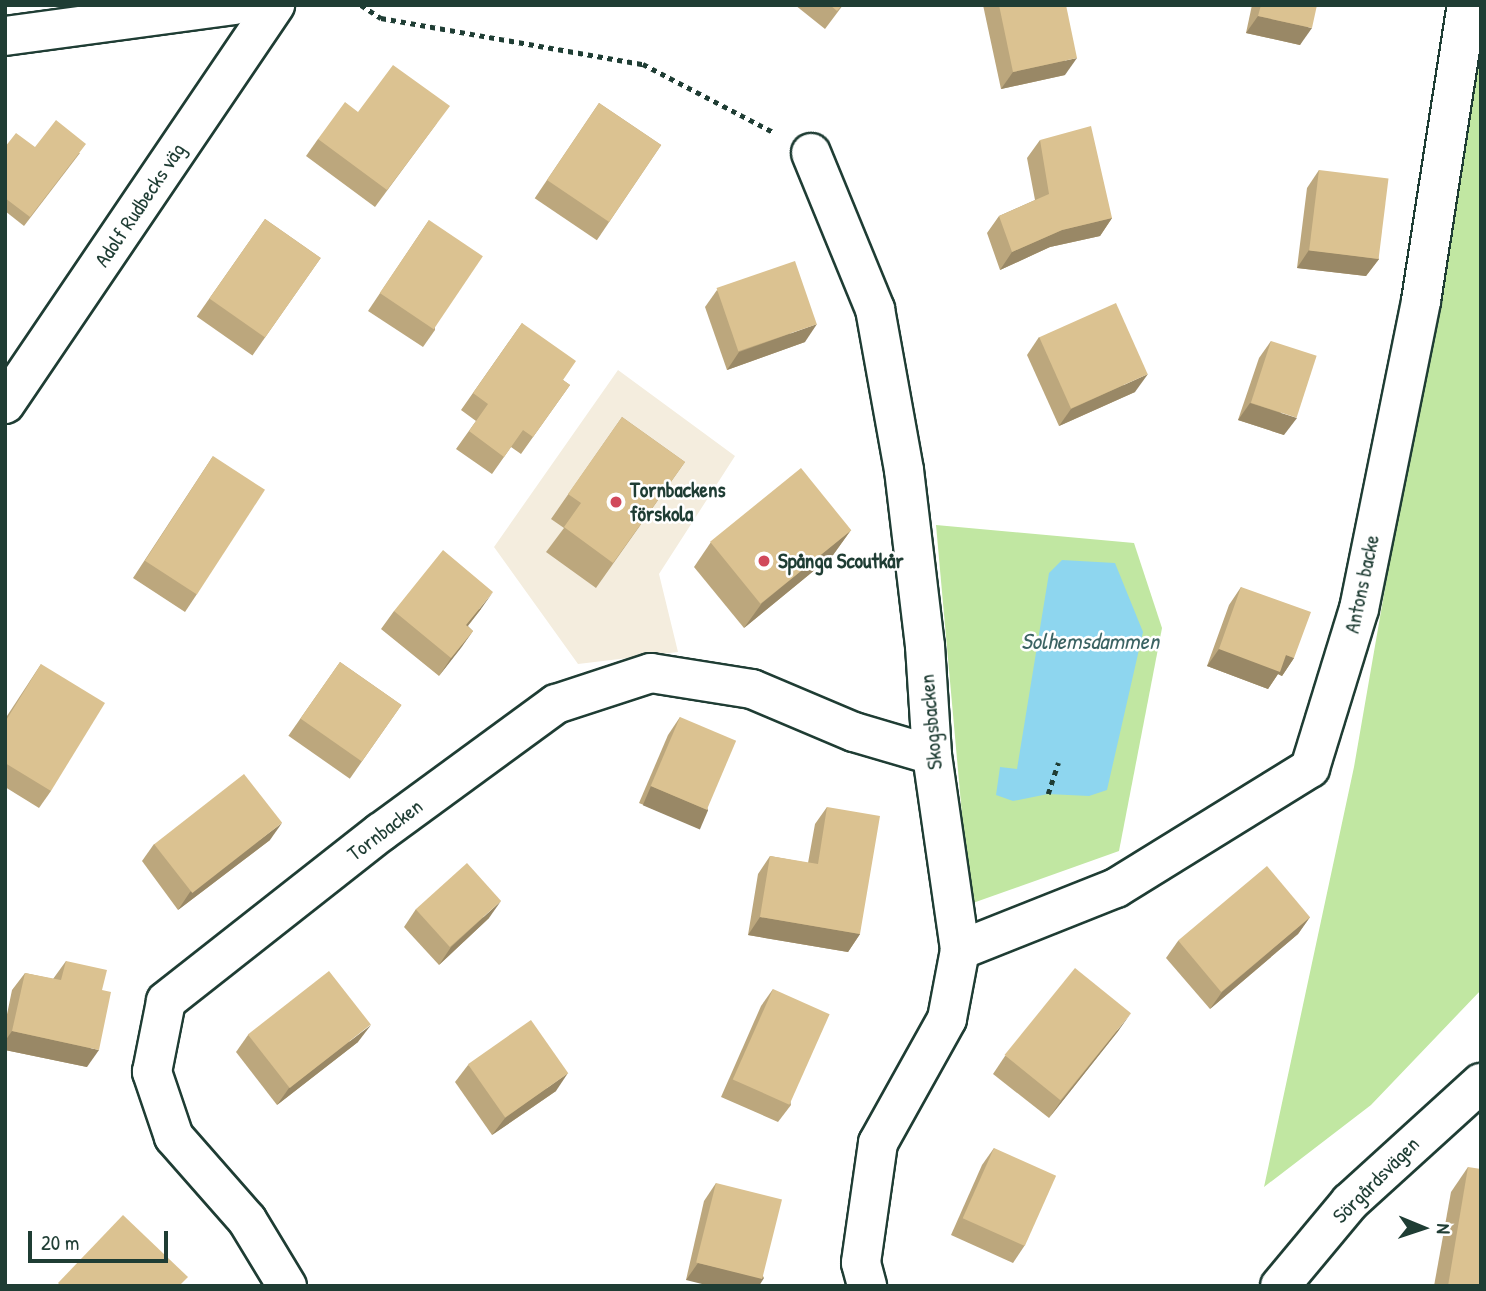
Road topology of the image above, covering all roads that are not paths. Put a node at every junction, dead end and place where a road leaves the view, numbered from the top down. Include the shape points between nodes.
1 (235, 5) edge
2 (275, 5) edge
3 (1467, 5) edge
4 (5, 36) edge
5 (811, 153) road end
6 (5, 404) edge
7 (932, 755) junction
8 (960, 950) junction
9 (1481, 1083) edge
10 (287, 1286) edge
11 (866, 1286) edge
12 (1280, 1286) edge

1 - 4 street
2 - 6 street, Adolf Rudbecks väg
3 - 8 street, Antons backe via 1421,301 1359,609 1310,768 1116,888
5 - 7 street, Skogsbacken via 875,309 906,484
7 - 8 street, Skogsbacken
7 - 10 street, Tornbacken via 854,732 752,689 650,673 556,704 381,832 166,1002 152,1072 174,1137 247,1220
8 - 11 street, Skogsbacken via 947,1019 878,1143 861,1263
9 - 12 street, Sörgårdsvägen via 1350,1202

